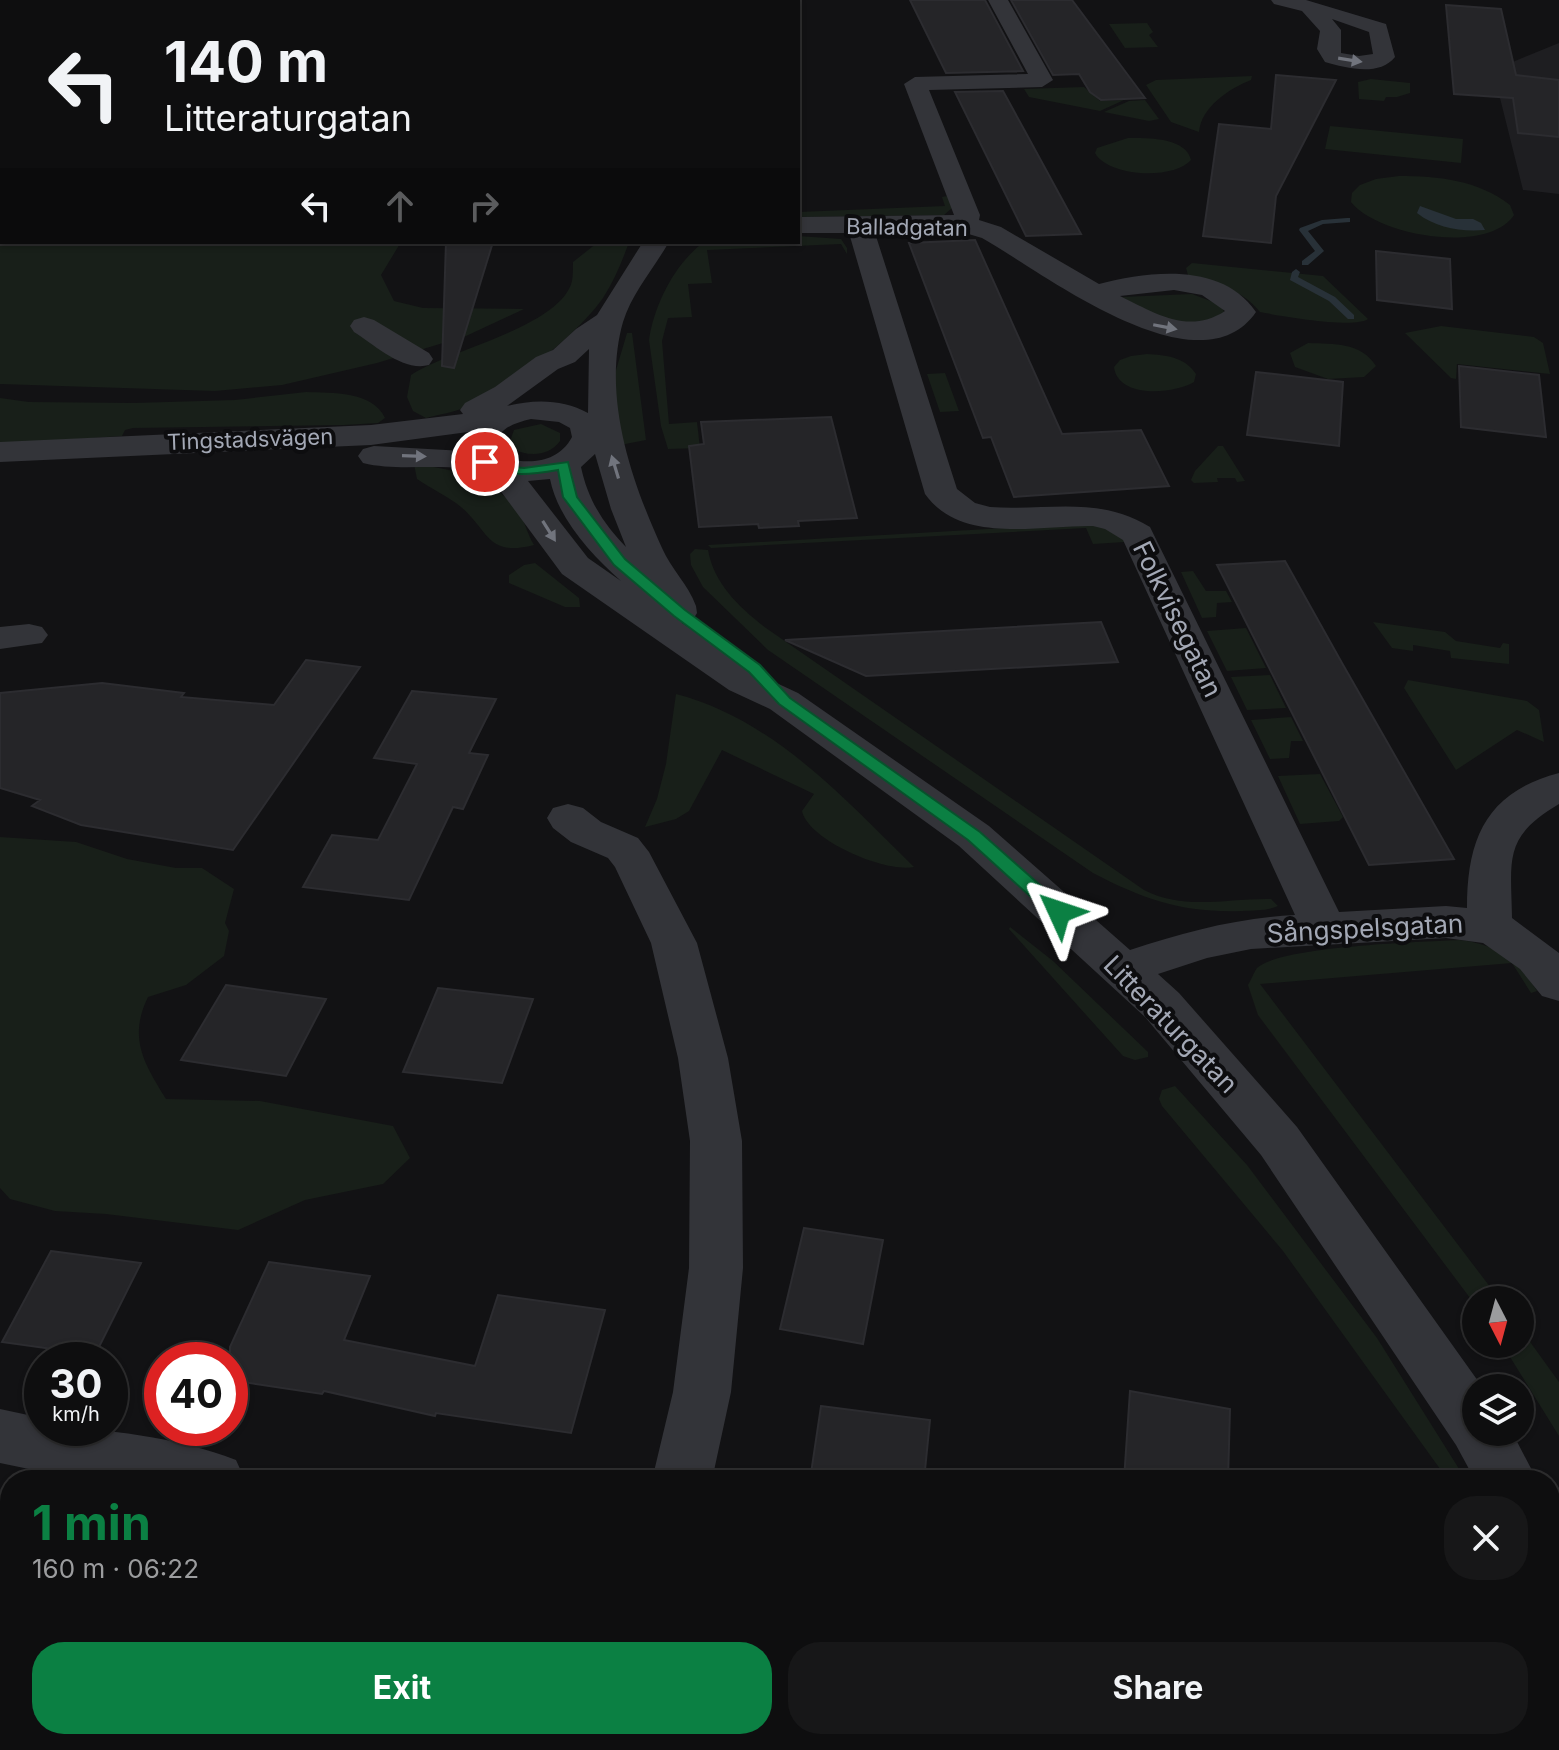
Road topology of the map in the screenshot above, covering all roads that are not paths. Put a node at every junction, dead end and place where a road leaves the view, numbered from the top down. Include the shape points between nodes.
1 (998, 0) edge
2 (1281, 0) edge
3 (1315, 8) dead end
4 (965, 223) junction
5 (800, 225) edge
6 (860, 226) junction
7 (655, 244) edge
8 (1096, 293) dead end
9 (609, 320) junction
10 (364, 326) dead end
11 (564, 356) junction
12 (604, 358) junction
13 (418, 359) dead end
14 (573, 415) junction
15 (507, 416) junction
16 (453, 423) junction
17 (0, 452) edge
18 (564, 465) junction
19 (493, 466) junction
20 (0, 469) edge
21 (679, 613) junction
22 (784, 701) junction
23 (1559, 786) edge
24 (568, 818) dead end
25 (1489, 926) junction
26 (1324, 928) junction
27 (1123, 969) junction
28 (1559, 984) edge
29 (1462, 1405) edge
30 (0, 1436) edge
31 (1488, 1446) edge
32 (166, 1470) edge
33 (684, 1470) edge
34 (1501, 1470) edge

1 - 4 street via 1042,80 915,84 967,215
2 - 3 street
4 - 6 street, Balladgatan
4 - 8 street, Balladgatan
5 - 6 street, Balladgatan
6 - 26 street, Folkvisegatan via 942,494 952,505 983,516 1094,516 1127,523 1138,534
7 - 9 street
9 - 11 street
9 - 12 street
10 - 13 street
11 - 15 street via 556,372
11 - 16 street
12 - 14 street via 589,373
21 -> 12 street via 677,597 651,563 635,528 614,464 606,423
14 - 15 street via 547,410
14 - 18 street via 584,422 588,439 582,452
15 - 16 street, Tingstadsvägen
15 - 19 street via 479,438 479,454
16 - 17 street, Tingstadsvägen via 371,435
18 - 19 street via 535,471
18 - 21 street, Litteraturgatan via 570,497 597,534 619,562
20 -> 19 street, Tingstadsvägen via 410,456
19 -> 22 street, Litteraturgatan via 575,566 743,682
21 - 22 street, Litteraturgatan via 754,668
22 - 27 street, Litteraturgatan via 974,836
23 - 25 street, Sångspelsgatan via 1511,817 1500,833 1491,870
24 - 33 street via 623,848 634,862 674,943 703,1058 716,1141 716,1268 702,1392
25 - 26 street, Sångspelsgatan via 1446,922
25 - 28 street via 1525,946
26 - 27 street, Sångspelsgatan via 1201,943
27 - 29 street, Litteraturgatan via 1162,1005 1279,1141
30 - 32 street
31 - 34 street

